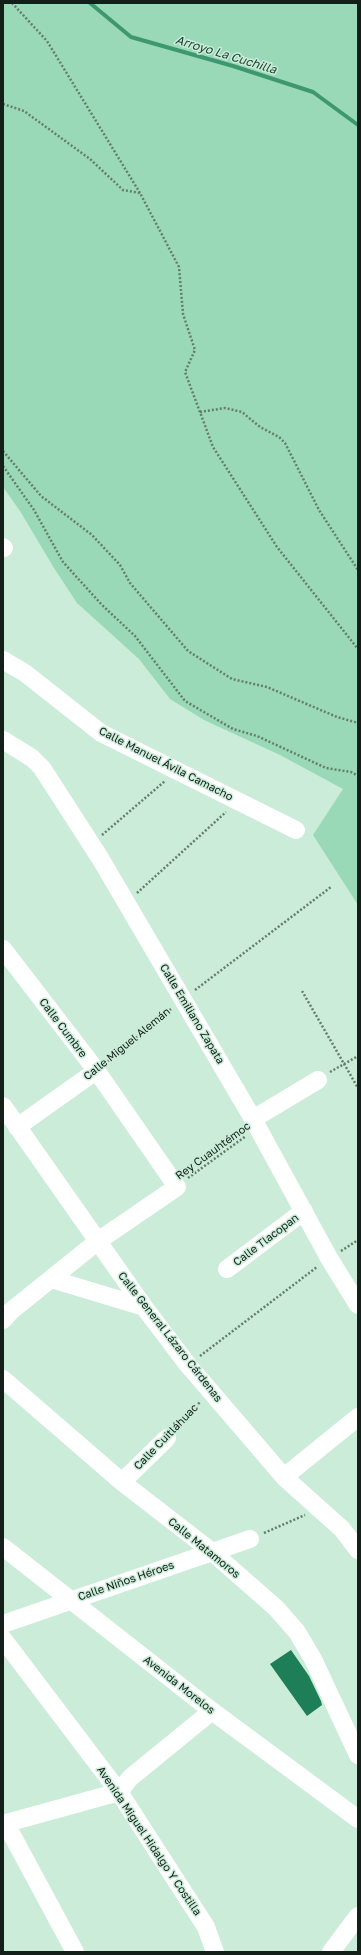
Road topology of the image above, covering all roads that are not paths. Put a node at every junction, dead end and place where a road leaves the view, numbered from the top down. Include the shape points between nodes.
1 (3, 660) edge
2 (3, 740) edge
3 (296, 830) dead end
4 (3, 949) edge
5 (92, 1073) junction
6 (318, 1080) road end
7 (3, 1106) edge
8 (256, 1123) junction
9 (17, 1127) junction
10 (304, 1212) junction
11 (98, 1241) junction
12 (227, 1269) dead end
13 (50, 1279) junction
14 (358, 1305) edge
15 (144, 1307) junction
16 (3, 1320) edge
17 (3, 1379) edge
18 (358, 1417) edge
19 (167, 1438) road end
20 (284, 1477) junction
21 (122, 1482) junction
22 (342, 1529) junction
23 (250, 1539) road end
24 (358, 1540) edge
25 (3, 1547) edge
26 (358, 1550) edge
27 (211, 1551) junction
28 (70, 1601) junction
29 (3, 1624) edge
30 (3, 1639) edge
31 (212, 1711) junction
32 (358, 1755) edge
33 (119, 1792) junction
34 (358, 1819) edge
35 (5, 1824) edge
36 (358, 1916) edge
37 (75, 1952) edge
38 (215, 1952) edge
39 (331, 1952) edge

1 - 3 street, Calle Manuel Ávila Camacho via 26,673 101,733
2 - 8 street, Calle Emiliano Zapata via 32,758 42,768 126,902
4 - 5 street, Calle Cumbre
5 - 9 street, Calle Miguel Alemán
5 - 11 street, Calle Cumbre via 177,1187
6 - 8 street
7 - 9 street, Calle General Lázaro Cárdenas
8 - 10 street, Calle Emiliano Zapata
9 - 11 street, Calle General Lázaro Cárdenas
10 - 12 street, Calle Tlacopan
10 - 14 street, Calle Emiliano Zapata
11 - 13 street
11 - 15 street, Calle General Lázaro Cárdenas
13 - 15 street
13 - 16 street
15 - 20 street, Calle General Lázaro Cárdenas via 188,1365
17 - 21 street, Calle Matamoros
18 - 20 street
19 - 21 street, Calle Cuitláhuac
20 - 22 street, Calle General Lázaro Cárdenas
21 - 27 street, Calle Matamoros
22 - 24 street
22 - 26 street, Calle General Lázaro Cárdenas
23 - 27 street, Calle Niños Héroes
25 - 28 street, Avenida Morelos
27 - 28 street, Calle Niños Héroes
27 - 32 street, Calle Matamoros via 276,1608 297,1632 313,1659
28 - 29 street, Calle Niños Héroes
28 - 31 street, Avenida Morelos
30 - 33 street, Avenida Miguel Hidalgo Y Costilla
31 - 33 street via 130,1778
31 - 34 street, Avenida Morelos
33 - 35 street
33 - 38 street, Avenida Miguel Hidalgo Y Costilla via 206,1927
35 - 37 street
36 - 39 street

